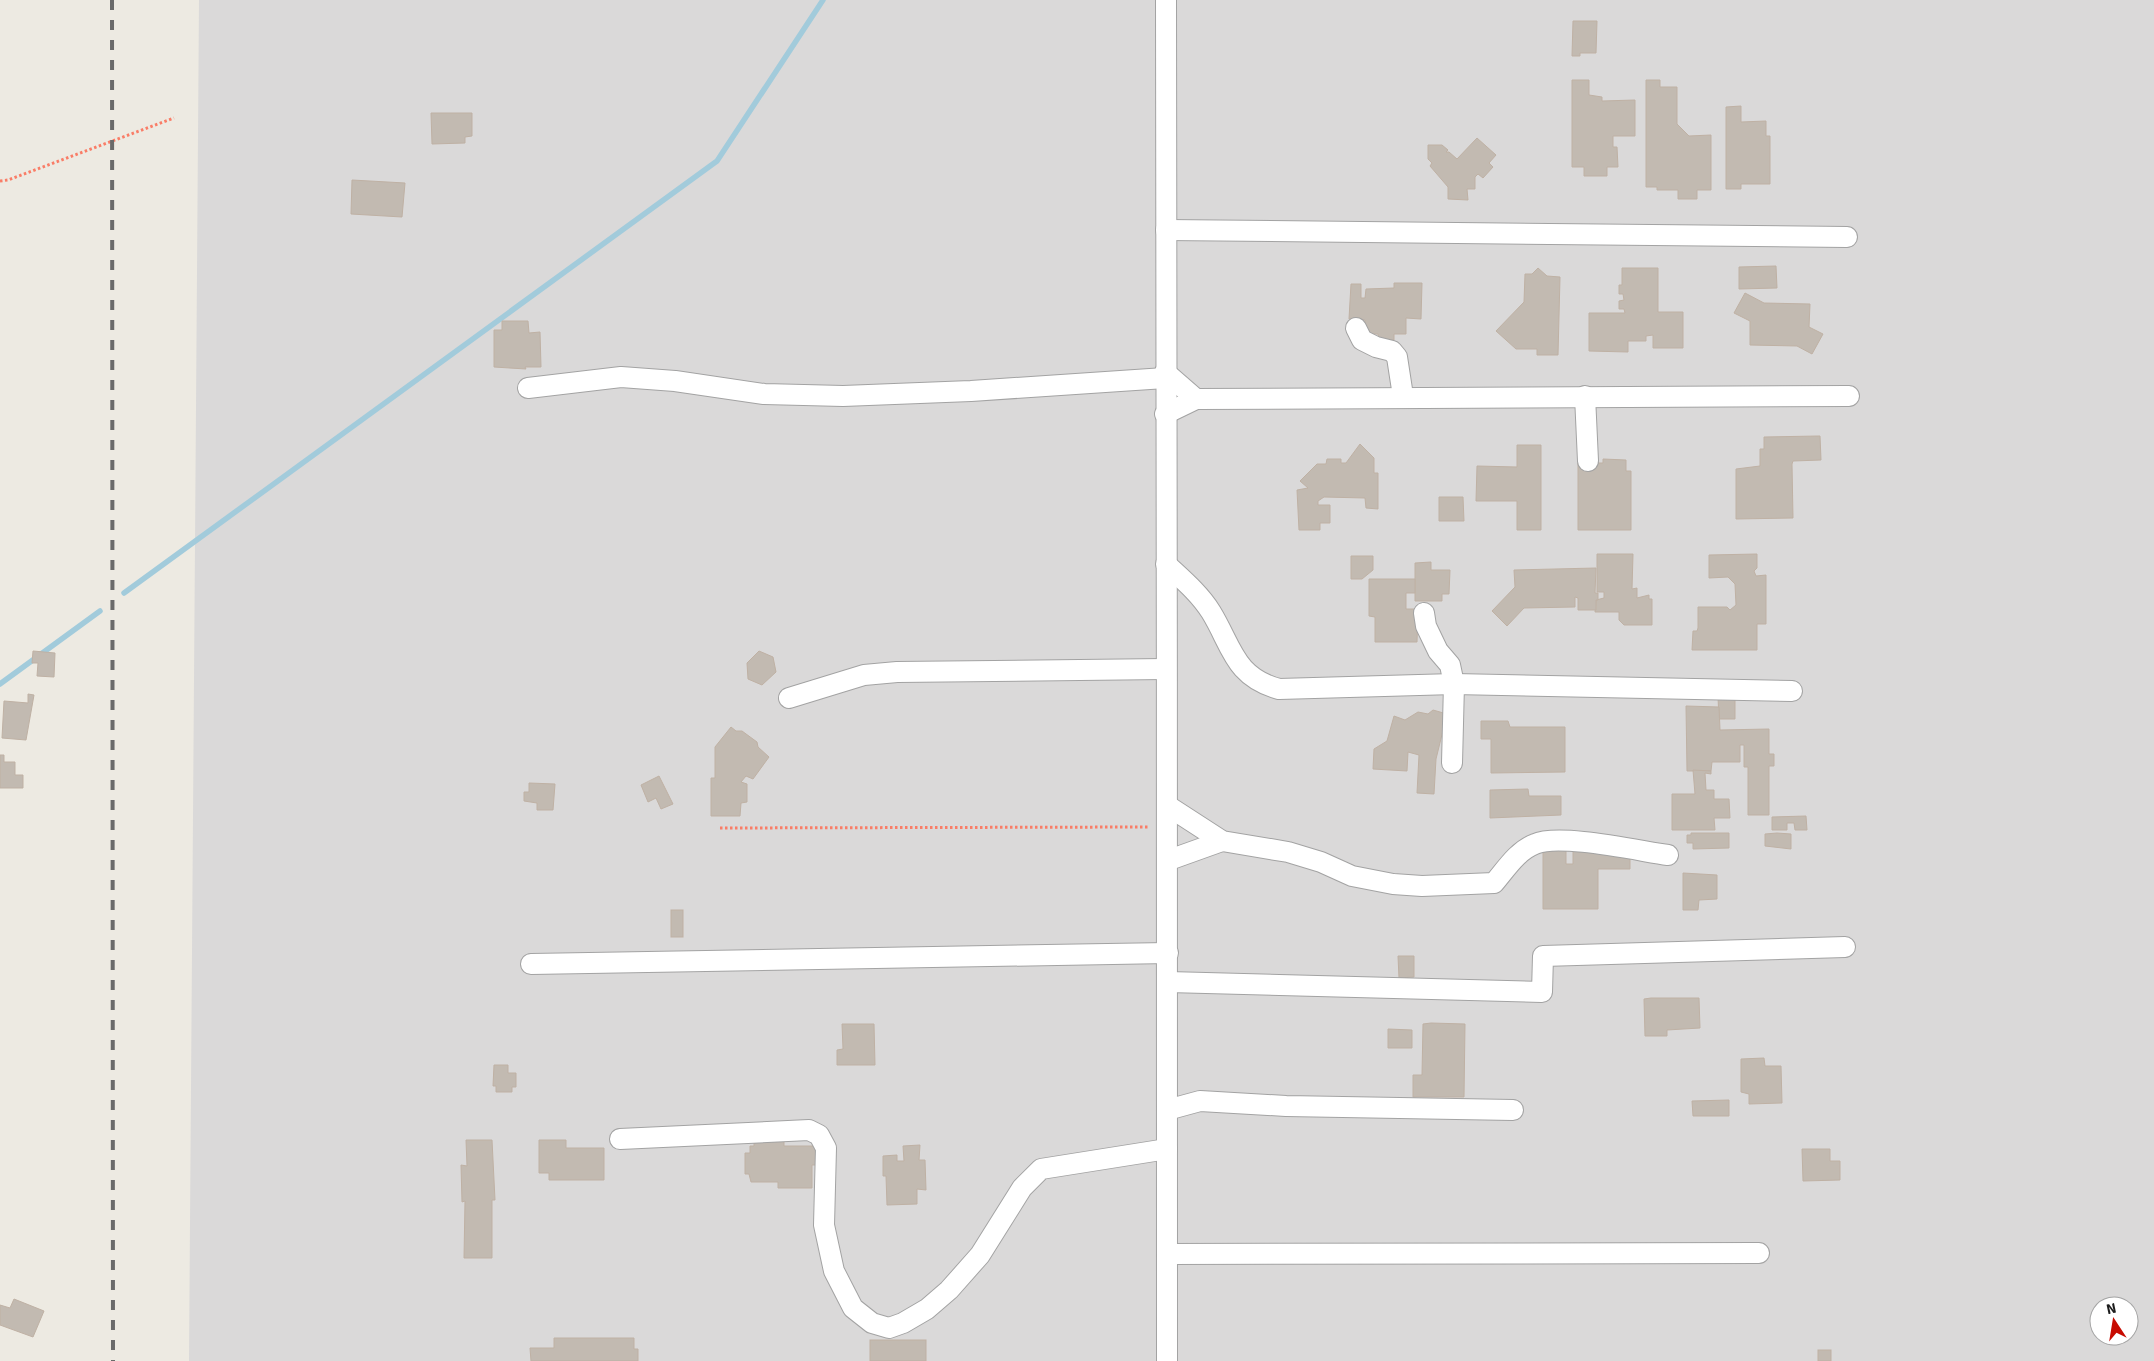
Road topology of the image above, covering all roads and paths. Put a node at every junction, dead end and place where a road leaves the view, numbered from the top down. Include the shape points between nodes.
1 (1166, 0) edge
2 (174, 118) dead end
3 (0, 181) edge
4 (1166, 230) junction
5 (1847, 237) dead end
6 (1356, 328) dead end
7 (1165, 375) junction
8 (528, 388) dead end
9 (1403, 396) junction
10 (1585, 396) junction
11 (1849, 396) dead end
12 (1196, 399) junction
13 (1165, 414) junction
14 (1588, 461) dead end
15 (1166, 564) junction
16 (1424, 613) dead end
17 (1165, 669) junction
18 (1454, 684) junction
19 (1792, 691) dead end
20 (789, 698) dead end
21 (1452, 763) dead end
22 (1168, 806) junction
23 (1169, 827) junction
24 (720, 828) dead end
25 (1222, 841) junction
26 (1668, 855) dead end
27 (1169, 860) junction
28 (1845, 947) dead end
29 (1168, 953) junction
30 (531, 964) dead end
31 (1168, 982) junction
32 (1167, 1079) junction
33 (1200, 1101) junction
34 (1167, 1110) junction
35 (1513, 1110) dead end
36 (620, 1139) dead end
37 (1167, 1149) junction
38 (1759, 1253) dead end
39 (1167, 1254) junction
40 (1167, 1361) edge

1 - 4 street
2 - 3 path
4 - 5 street
4 - 7 street
6 - 9 street via 1362,340 1392,351 1397,357
7 - 8 street via 971,391 843,396 764,394 621,377
7 - 12 street
7 - 13 street
9 - 10 street
9 - 12 street
10 - 11 street
10 - 14 street
12 - 13 street
13 - 15 street
15 - 17 street
15 - 18 street via 1193,588 1211,612 1238,664 1264,685 1287,690
16 - 18 street via 1426,626 1438,651 1450,664
17 - 20 street via 896,672 864,675
17 - 22 street
18 - 19 street
18 - 21 street
22 - 23 street
22 - 25 street
23 - 24 path
23 - 27 street
25 - 26 street via 1288,852 1352,876 1422,886 1494,883 1515,857 1536,843 1563,840
25 - 27 street
27 - 29 street
28 - 31 street via 1543,956 1542,992
29 - 30 street
29 - 31 street
31 - 32 street
32 - 33 street
32 - 34 street
33 - 34 street
33 - 35 street via 1286,1106
34 - 37 street
36 - 37 street via 809,1130 819,1135 826,1148 824,1224 834,1271 853,1308 872,1323 889,1328 928,1309 949,1290 980,1255 1022,1188 1041,1170
37 - 39 street
38 - 39 street
39 - 40 street

